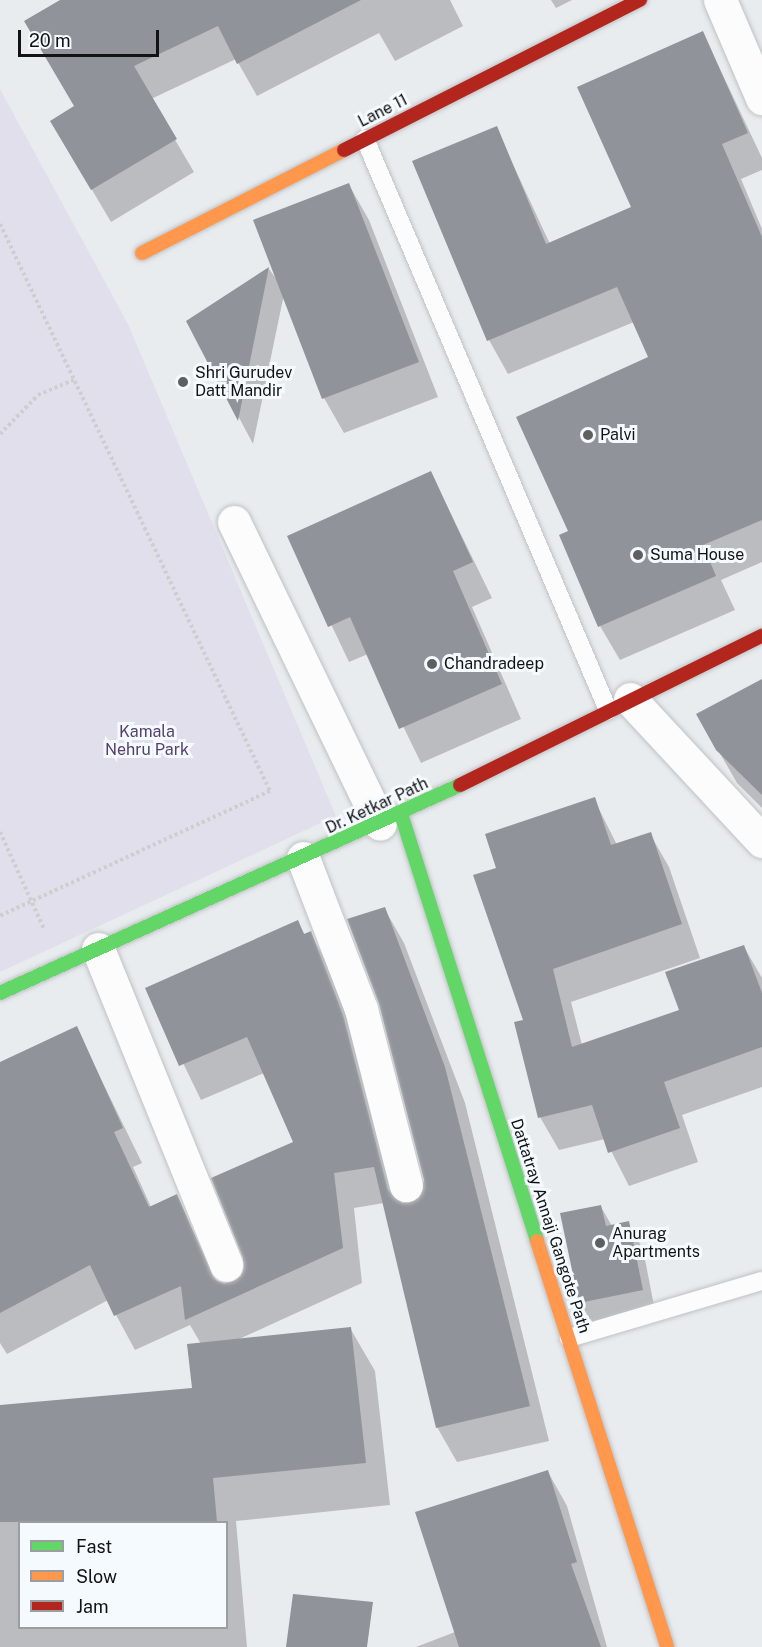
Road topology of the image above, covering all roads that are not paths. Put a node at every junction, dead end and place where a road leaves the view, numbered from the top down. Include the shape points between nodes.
1 (640, 0) edge
2 (720, 0) edge
3 (762, 98) edge
4 (365, 139) junction
5 (142, 253) dead end
6 (234, 522) dead end
7 (762, 636) edge
8 (619, 705) junction
9 (390, 819) junction
10 (762, 841) edge
11 (303, 858) junction
12 (98, 949) junction
13 (0, 993) edge
14 (406, 1185) dead end
15 (226, 1265) dead end
16 (762, 1281) edge
17 (569, 1338) junction
18 (667, 1647) edge

1 - 4 street, Lane 11
2 - 3 street
4 - 5 street, Lane 11
4 - 8 lane
6 - 9 street
7 - 8 street, Dr. Ketkar Path
8 - 9 street, Dr. Ketkar Path
8 - 10 street
9 - 11 street, Dr. Ketkar Path
9 - 17 street, Dattatray Annaji Gangote Path
11 - 12 street, Dr. Ketkar Path
11 - 14 street via 361,1009
12 - 13 street, Dr. Ketkar Path
12 - 15 street
16 - 17 lane
17 - 18 street, Dattatray Annaji Gangote Path

